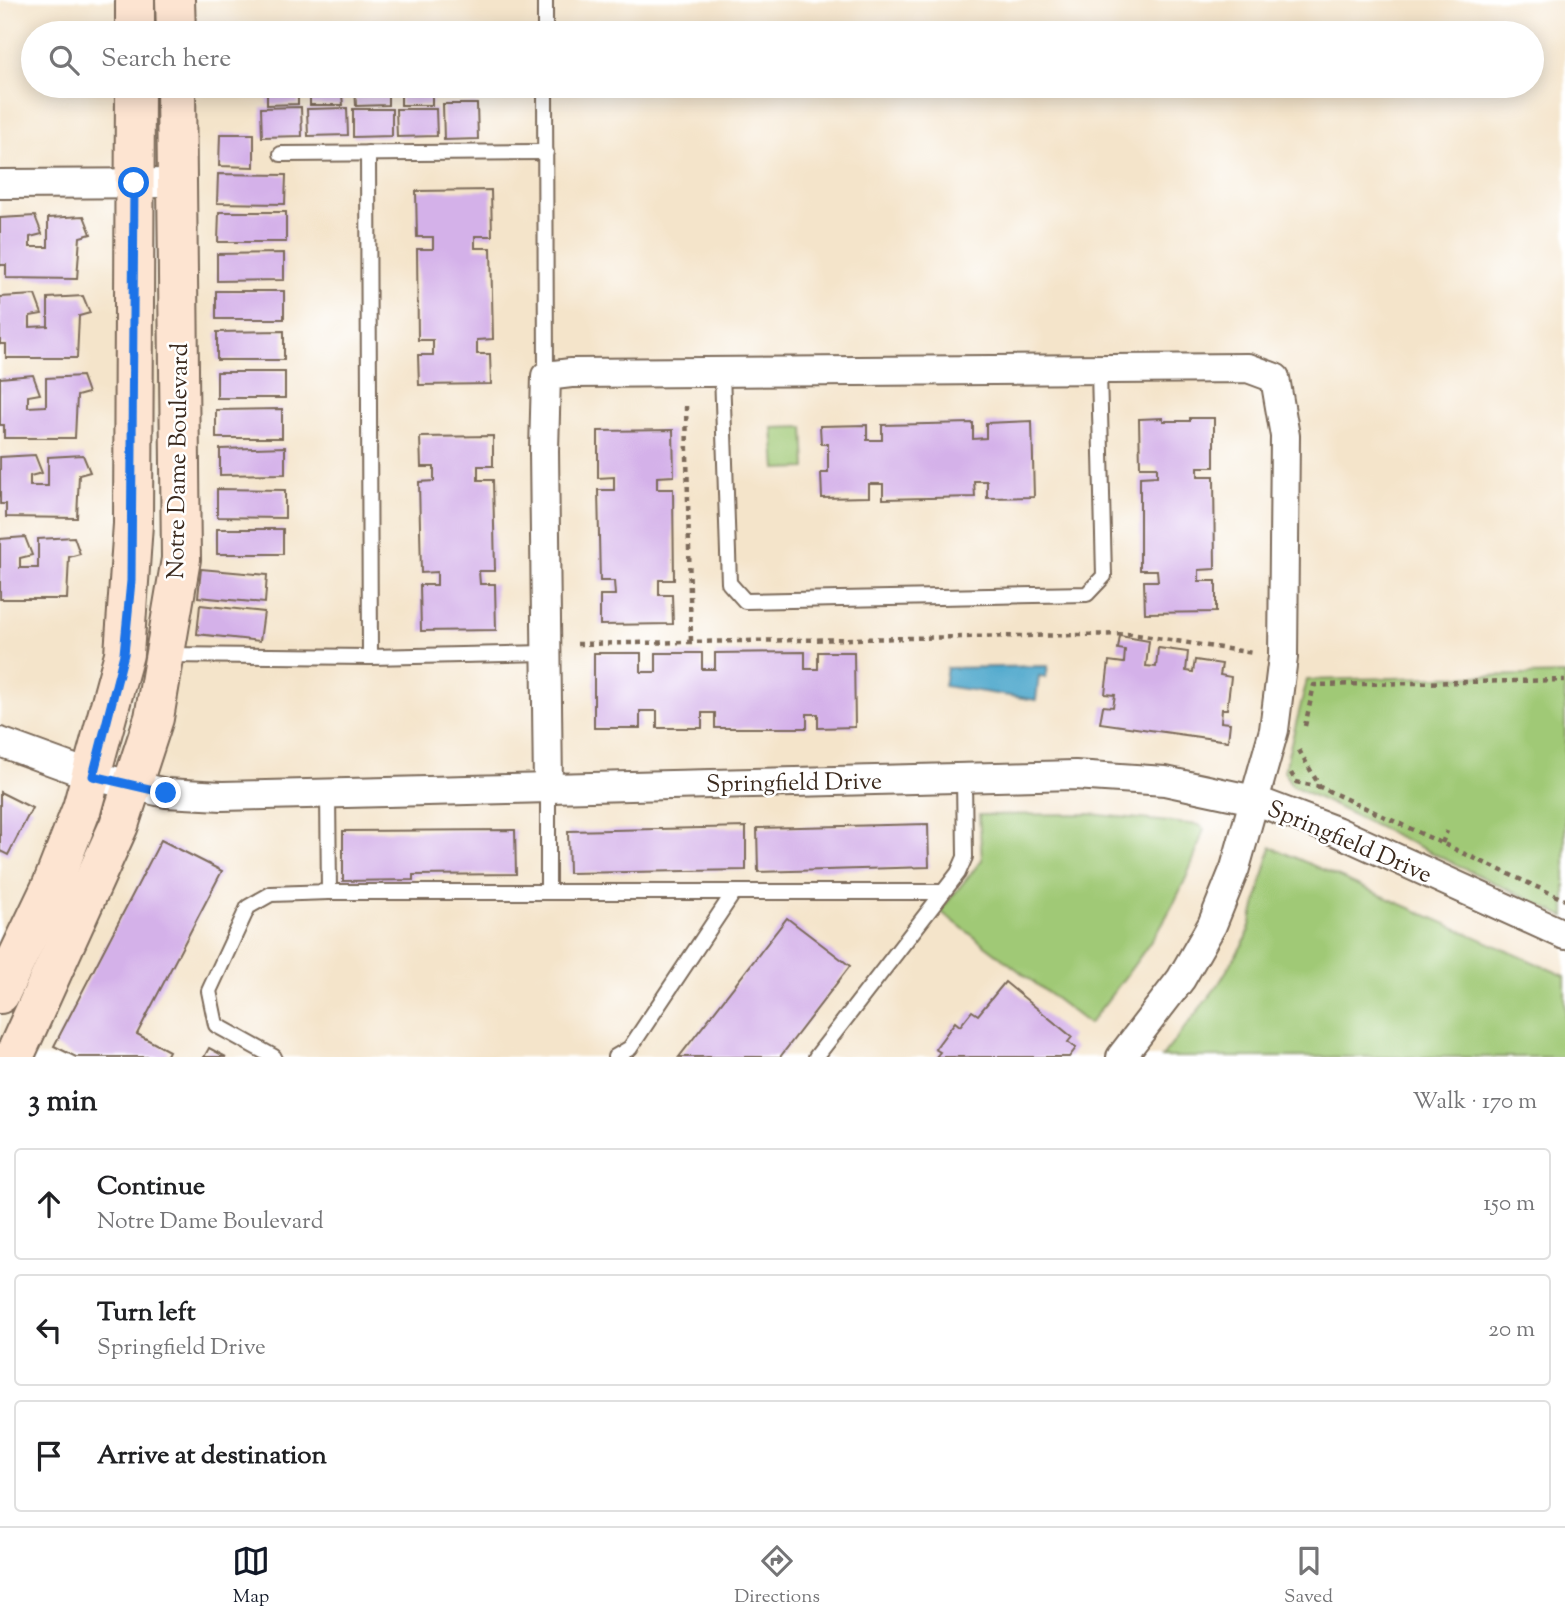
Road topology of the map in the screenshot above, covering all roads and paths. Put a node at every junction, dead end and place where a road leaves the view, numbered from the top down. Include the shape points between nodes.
1 (135, 0) edge
2 (175, 0) edge
3 (545, 0) edge
4 (135, 21) edge
5 (176, 21) edge
6 (545, 21) edge
7 (135, 98) edge
8 (176, 98) edge
9 (545, 98) edge
10 (546, 152) junction
11 (368, 153) junction
12 (281, 154) dead end
13 (134, 183) junction
14 (177, 183) junction
15 (0, 184) edge
16 (1098, 370) junction
17 (722, 372) junction
18 (546, 376) junction
19 (686, 406) dead end
20 (691, 642) junction
21 (577, 644) dead end
22 (546, 653) junction
23 (1253, 653) dead end
24 (165, 655) junction
25 (370, 657) junction
26 (1565, 680) edge
27 (0, 742) edge
28 (1299, 750) junction
29 (1294, 760) dead end
30 (1289, 769) dead end
31 (93, 776) junction
32 (964, 778) junction
33 (132, 785) junction
34 (1320, 787) junction
35 (548, 788) junction
36 (328, 794) junction
37 (1254, 800) junction
38 (1447, 831) dead end
39 (1442, 843) junction
40 (329, 892) junction
41 (548, 892) junction
42 (734, 892) junction
43 (943, 892) junction
44 (1565, 900) edge
45 (1565, 935) edge
46 (0, 994) edge
47 (14, 1057) edge
48 (274, 1057) edge
49 (615, 1057) edge
50 (816, 1057) edge
51 (1121, 1057) edge

1 - 4 street
2 - 5 street
3 - 6 lane
7 - 13 street, Notre Dame Boulevard
8 - 14 street, Notre Dame Boulevard
9 - 10 lane
10 - 11 lane
10 - 18 lane
11 - 12 lane
11 - 25 lane
13 - 14 street
13 - 15 street
13 - 31 street, Notre Dame Boulevard via 131,581 124,654
14 - 24 street, Notre Dame Boulevard via 181,559
16 - 17 street
16 - 17 lane via 1104,576 1087,594 745,601 729,583
16 - 37 street via 1248,368 1275,378 1285,436 1283,657 1274,730
17 - 18 street
18 - 22 street
19 - 20 path
20 - 21 path
20 - 23 path via 1130,634
22 - 25 lane
22 - 35 street
24 - 25 lane
24 - 33 street, Notre Dame Boulevard via 154,719
26 - 28 path via 1314,685
27 - 31 street, Springfield Drive
28 - 29 path
28 - 34 path
30 - 34 path via 1296,782
31 - 33 street, Springfield Drive
31 - 46 street, Notre Dame Boulevard via 52,885
32 - 35 street, Springfield Drive
32 - 37 street, Springfield Drive via 1120,776
32 - 43 lane via 965,857
33 - 36 street, Springfield Drive via 166,793 222,796
33 - 47 street, Notre Dame Boulevard via 119,825
34 - 39 path
35 - 36 street, Springfield Drive
35 - 41 lane
36 - 40 lane
37 - 45 street, Springfield Drive via 1336,831
37 - 51 street via 1224,897 1202,943 1181,979
38 - 39 path
39 - 44 path
40 - 41 lane
40 - 48 lane via 271,894 248,907 209,991 216,1025
41 - 42 lane
42 - 43 lane
42 - 49 lane via 630,1048
43 - 50 lane

